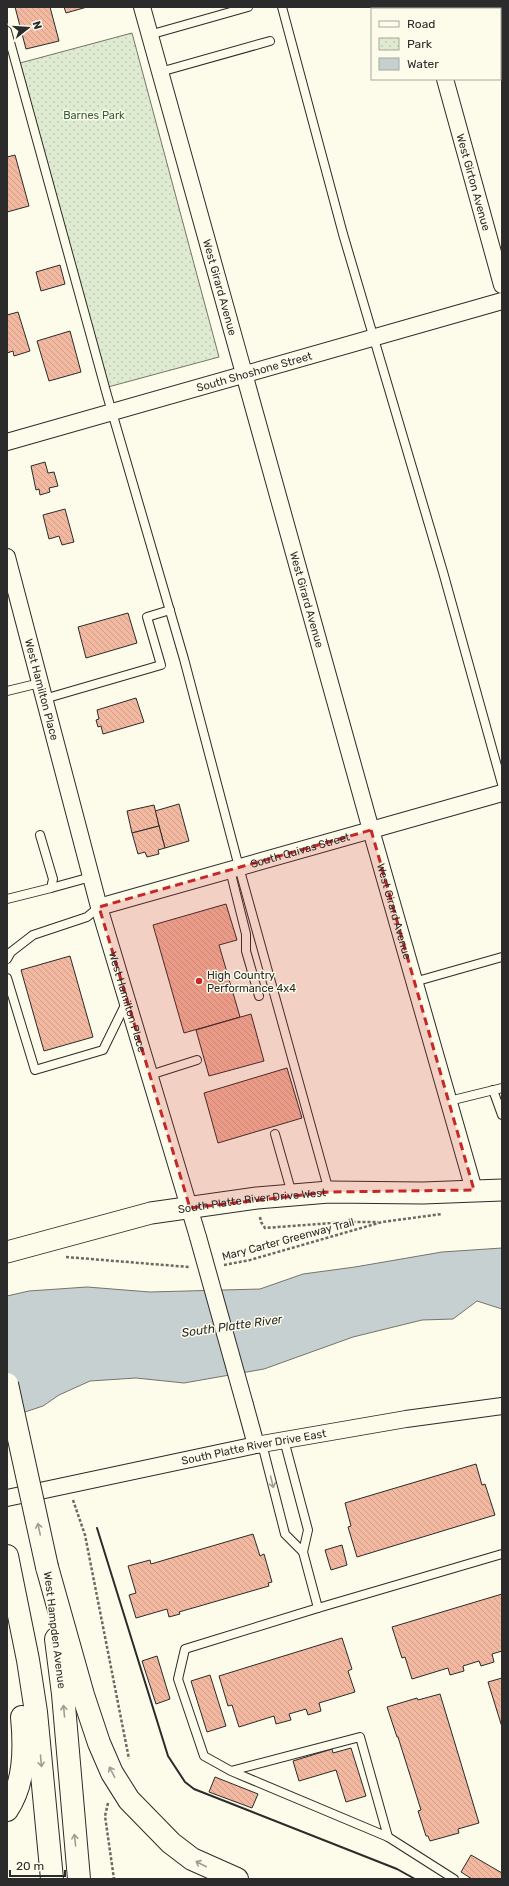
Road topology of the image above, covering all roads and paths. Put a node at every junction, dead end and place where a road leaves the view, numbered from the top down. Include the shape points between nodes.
1 (142, 7) edge
2 (248, 7) edge
3 (282, 7) edge
4 (7, 31) edge
5 (149, 34) junction
6 (270, 41) dead end
7 (160, 72) junction
8 (445, 80) edge
9 (502, 285) edge
10 (502, 301) edge
11 (375, 337) junction
12 (245, 374) junction
13 (112, 412) junction
14 (7, 442) edge
15 (7, 557) edge
16 (170, 610) junction
17 (40, 683) junction
18 (7, 691) edge
19 (44, 699) junction
20 (502, 784) edge
21 (502, 793) edge
22 (371, 830) junction
23 (40, 835) dead end
24 (234, 869) junction
25 (91, 877) junction
26 (51, 888) junction
27 (7, 899) edge
28 (99, 907) junction
29 (502, 957) edge
30 (7, 959) edge
31 (7, 978) edge
32 (414, 982) junction
33 (259, 996) dead end
34 (127, 1000) junction
35 (197, 1060) dead end
36 (150, 1075) junction
37 (502, 1088) edge
38 (493, 1090) junction
39 (449, 1101) junction
40 (502, 1115) edge
41 (275, 1134) dead end
42 (474, 1190) junction
43 (502, 1190) edge
44 (329, 1192) junction
45 (292, 1195) junction
46 (190, 1208) junction
47 (260, 1214) dead end
48 (443, 1214) dead end
49 (382, 1222) junction
50 (7, 1252) edge
51 (63, 1257) dead end
52 (218, 1266) dead end
53 (194, 1267) dead end
54 (7, 1384) edge
55 (501, 1408) edge
56 (284, 1440) junction
57 (259, 1444) junction
58 (7, 1498) edge
59 (72, 1498) dead end
60 (303, 1552) junction
61 (502, 1554) edge
62 (9, 1563) edge
63 (47, 1567) junction
64 (318, 1608) junction
65 (231, 1771) junction
66 (117, 1781) junction
67 (7, 1810) edge
68 (388, 1837) junction
69 (52, 1879) edge
70 (79, 1879) edge
71 (114, 1879) edge
72 (237, 1879) edge
73 (454, 1879) edge

1 - 5 street, West Girard Avenue
2 - 5 lane
3 - 11 lane
4 - 13 lane
5 - 7 street, West Girard Avenue
6 - 7 lane
7 - 12 street, West Girard Avenue
8 - 9 street, West Girton Avenue
10 - 11 street, South Shoshone Street
11 - 12 street, South Shoshone Street
11 - 20 lane
12 - 13 street, South Shoshone Street
12 - 22 street, West Girard Avenue
13 - 14 street, South Shoshone Street
13 - 16 lane
15 - 17 street, West Hamilton Place
16 - 19 lane via 147,617 161,665
16 - 24 lane
17 - 18 lane
17 - 19 street, West Hamilton Place
19 - 25 street, West Hamilton Place
21 - 22 street, South Quivas Street
22 - 24 street, South Quivas Street
22 - 32 street, West Girard Avenue
23 - 26 lane via 53,879
24 - 28 street, South Quivas Street
24 - 33 lane via 246,934 246,951
24 - 44 lane
25 - 26 lane
25 - 28 street, West Hamilton Place
26 - 27 lane
28 - 30 lane via 87,917 32,935 11,952
28 - 34 street, West Hamilton Place
29 - 32 lane
31 - 34 lane via 35,1070 103,1050
32 - 39 street, West Girard Avenue
34 - 36 street, West Hamilton Place
35 - 36 lane
36 - 46 street, West Hamilton Place
37 - 38 lane
38 - 39 lane
38 - 40 lane
39 - 42 street, West Girard Avenue
41 - 45 lane
42 - 43 street, South Platte River Drive West
42 - 44 street, South Platte River Drive West via 423,1193
44 - 45 street, South Platte River Drive West
45 - 46 street, South Platte River Drive West
46 - 50 street, South Platte River Drive West via 139,1216
46 - 57 street, West Hamilton Place, bridge via 245,1405
47 - 49 path via 265,1228
48 - 49 path, Mary Carter Greenway Trail
49 - 52 path, Mary Carter Greenway Trail via 250,1260
51 - 53 path via 179,1268
63 -> 54 highway, West Hampden Avenue, bridge
55 - 56 street, South Platte River Drive East via 406,1419
56 - 57 street, South Platte River Drive East
56 - 60 lane via 308,1530
57 - 58 street, South Platte River Drive East
57 -> 60 lane via 285,1534
59 - 66 path via 85,1535 129,1759
60 - 64 lane
61 - 64 lane
62 - 67 highway via 24,1755 15,1793
62 -> 69 highway via 36,1712
66 -> 63 highway via 98,1743
70 -> 63 highway, West Hampden Avenue via 63,1694
64 - 65 lane via 185,1649 178,1679 204,1756
65 - 68 lane
65 - 68 lane via 360,1737
66 - 71 path via 110,1794 105,1816
72 -> 66 highway via 192,1859 171,1843 129,1800
68 - 73 lane

